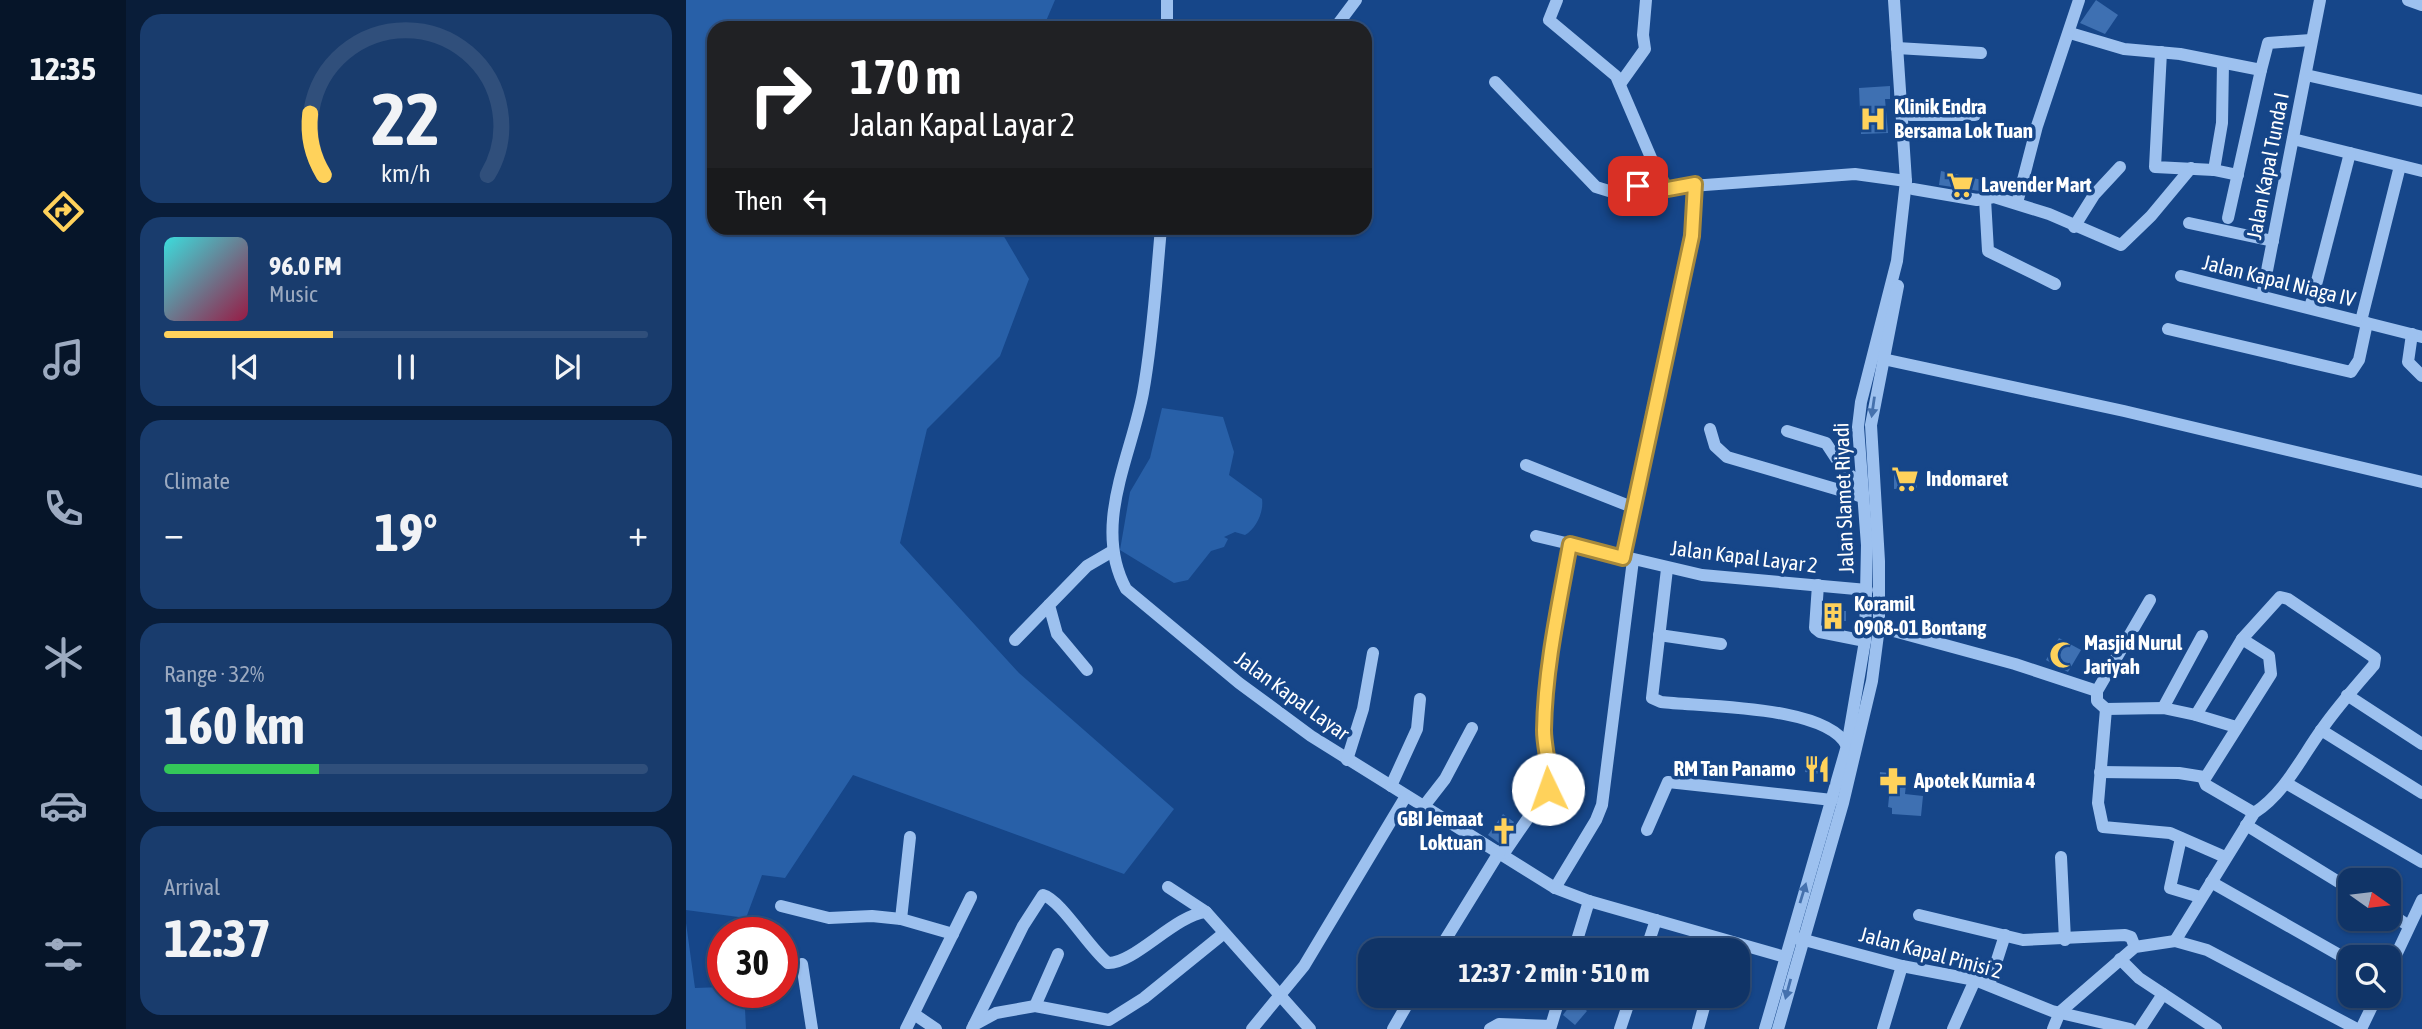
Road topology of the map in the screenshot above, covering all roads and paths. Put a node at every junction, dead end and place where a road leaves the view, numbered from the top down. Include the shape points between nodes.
1 (1167, 0) edge
2 (1356, 0) edge
3 (1557, 0) edge
4 (1646, 0) edge
5 (1894, 0) edge
6 (1902, 0) edge
7 (2079, 0) edge
8 (2320, 0) edge
9 (2408, 0) edge
10 (2422, 5) edge
11 (1167, 21) edge
12 (1340, 21) edge
13 (2070, 33) junction
14 (2311, 42) junction
15 (1901, 48) junction
16 (2161, 52) junction
17 (1981, 53) dead end
18 (2224, 63) junction
19 (2261, 70) junction
20 (2306, 75) junction
21 (1495, 82) dead end
22 (1620, 84) junction
23 (2422, 101) edge
24 (1910, 115) junction
25 (1975, 115) dead end
26 (2293, 139) junction
27 (2350, 153) junction
28 (2400, 166) junction
29 (2120, 167) dead end
30 (2191, 168) junction
31 (2214, 170) junction
32 (2422, 171) edge
33 (2238, 175) junction
34 (1660, 181) junction
35 (1695, 184) junction
36 (1910, 185) junction
37 (1985, 199) junction
38 (2017, 203) junction
39 (2228, 218) dead end
40 (2189, 222) dead end
41 (2074, 227) junction
42 (1160, 235) edge
43 (2273, 241) junction
44 (2181, 276) dead end
45 (2055, 284) dead end
46 (2262, 296) junction
47 (2310, 308) junction
48 (2364, 322) junction
49 (2168, 329) dead end
50 (2417, 335) edge
51 (1883, 359) junction
52 (2422, 376) edge
53 (1710, 429) dead end
54 (1787, 431) dead end
55 (1526, 465) dead end
56 (2422, 482) edge
57 (1861, 496) junction
58 (1632, 507) junction
59 (1536, 536) dead end
60 (1570, 544) junction
61 (1111, 552) junction
62 (1628, 559) junction
63 (1667, 569) junction
64 (1818, 585) junction
65 (1867, 590) junction
66 (2150, 600) dead end
67 (1049, 605) junction
68 (1879, 627) junction
69 (1659, 635) junction
70 (2202, 636) dead end
71 (2242, 639) junction
72 (1015, 640) dead end
73 (1865, 641) junction
74 (1721, 644) dead end
75 (1373, 653) dead end
76 (1087, 670) dead end
77 (1866, 680) junction
78 (2097, 691) junction
79 (2347, 695) junction
80 (1420, 699) dead end
81 (2106, 709) junction
82 (2163, 709) junction
83 (2196, 715) junction
84 (2236, 727) junction
85 (1472, 728) dead end
86 (2321, 730) junction
87 (2422, 744) edge
88 (1847, 746) junction
89 (1347, 760) junction
90 (2100, 772) junction
91 (2204, 777) junction
92 (2286, 783) junction
93 (1391, 786) junction
94 (2422, 793) edge
95 (1406, 796) junction
96 (1832, 800) junction
97 (1424, 806) junction
98 (2254, 813) junction
99 (2246, 825) junction
100 (1647, 830) dead end
101 (910, 837) dead end
102 (2181, 838) junction
103 (1502, 852) junction
104 (2061, 857) dead end
105 (2225, 857) junction
106 (2422, 862) edge
107 (2211, 882) junction
108 (2338, 882) edge
109 (1168, 887) dead end
110 (1555, 888) junction
111 (971, 897) dead end
112 (2200, 897) junction
113 (2422, 900) edge
114 (1589, 901) junction
115 (781, 906) dead end
116 (1206, 912) junction
117 (1919, 915) dead end
118 (901, 919) junction
119 (1657, 920) junction
120 (2401, 921) edge
121 (2409, 926) junction
122 (953, 934) junction
123 (1223, 934) junction
124 (2005, 935) junction
125 (1447, 938) edge
126 (1578, 938) edge
127 (1650, 938) edge
128 (1705, 938) edge
129 (1796, 938) junction
130 (2065, 940) junction
131 (2175, 941) junction
132 (2400, 945) edge
133 (2135, 947) junction
134 (1750, 950) edge
135 (1058, 954) dead end
136 (2338, 954) edge
137 (1785, 957) junction
138 (2120, 959) junction
139 (802, 964) dead end
140 (1902, 966) junction
141 (1975, 980) junction
142 (1989, 985) junction
143 (1282, 994) junction
144 (2163, 994) junction
145 (1035, 1006) junction
146 (1405, 1008) edge
147 (1556, 1008) edge
148 (1627, 1008) edge
149 (1704, 1008) edge
150 (2370, 1008) edge
151 (2060, 1012) junction
152 (914, 1014) junction
153 (973, 1027) edge
154 (1550, 1027) edge
155 (2206, 1027) edge
156 (812, 1029) edge
157 (906, 1029) edge
158 (936, 1029) edge
159 (1252, 1029) edge
160 (1310, 1029) edge
161 (1393, 1029) edge
162 (1490, 1029) edge
163 (1620, 1029) edge
164 (1698, 1029) edge
165 (1765, 1029) edge
166 (1778, 1029) edge
167 (1882, 1029) edge
168 (1953, 1029) edge
169 (2053, 1029) edge
170 (2130, 1029) edge
171 (2140, 1029) edge
172 (2359, 1029) edge

1 - 11 street
2 - 12 street
3 - 22 street via 1549,20 1611,70
4 - 22 street via 1645,49
5 - 15 street, Jalan Slamet Riyadi
6 - 15 street, Jalan Slamet Riyadi
7 - 13 street
8 - 14 street, Jalan Kapal Tunda I
9 - 10 street
13 - 16 street via 2124,49
13 - 38 street
14 - 19 street via 2268,43
14 - 20 street, Jalan Kapal Tunda I
15 - 17 street
15 - 24 street, Jalan Slamet Riyadi
15 - 36 street, Jalan Slamet Riyadi
16 - 18 street
16 - 30 street via 2155,164 2159,168
18 - 19 street
18 - 31 street via 2222,123
19 - 33 street
20 - 23 street
20 - 26 street, Jalan Kapal Tunda I
21 - 34 street via 1595,187 1609,191
22 - 34 street
24 - 25 street
24 - 36 street, Jalan Slamet Riyadi
26 - 27 street
26 - 43 street, Jalan Kapal Tunda I
27 - 28 street
27 - 47 street
28 - 32 street
28 - 48 street
29 - 41 street via 2094,195
30 - 31 street
30 - 41 street via 2126,244
31 - 33 street
33 - 39 street
34 - 35 street via 1668,189
35 - 36 street via 1855,174
35 - 58 street via 1692,236
36 - 37 street
36 - 51 street, Jalan Slamet Riyadi via 1904,260
36 - 57 street, Jalan Slamet Riyadi via 1897,261 1861,402
37 - 38 street
37 - 45 street via 1989,251
38 - 41 street
40 - 43 street
42 - 61 street, Jalan Kapal Layar via 1143,390 1121,469
43 - 46 street, Jalan Kapal Tunda I
44 - 46 street, Jalan Kapal Niaga IV
46 - 47 street, Jalan Kapal Niaga IV
47 - 48 street, Jalan Kapal Niaga IV
48 - 49 street via 2358,360 2351,372
48 - 50 street, Jalan Kapal Niaga IV
50 - 52 street via 2409,362
51 - 56 street
51 -> 68 street, Jalan Slamet Riyadi via 1873,403 1870,448 1878,520
53 - 57 street via 1714,446 1727,457
54 - 57 street via 1826,443 1854,478
55 - 58 street
57 - 65 street, Jalan Slamet Riyadi
58 - 62 street
59 - 60 street, Jalan Kapal Layar 2
60 - 62 street, Jalan Kapal Layar 2
60 - 103 street via 1544,731 1548,789
61 - 67 street via 1087,566
61 - 89 street, Jalan Kapal Layar via 1125,589 1149,611 1280,715
62 - 63 street, Jalan Kapal Layar 2
62 - 110 street via 1602,805
63 - 64 street, Jalan Kapal Layar 2
63 - 69 street
64 - 65 street, Jalan Kapal Layar 2
64 - 73 street via 1815,628
65 - 73 street, Jalan Slamet Riyadi
66 - 78 street
67 - 72 street
67 - 76 street via 1057,634
68 - 77 street, Jalan Slamet Riyadi
68 - 78 street
69 - 74 street
69 - 88 street via 1652,691 1656,701 1769,711 1822,724
70 - 82 street
71 - 79 street via 2276,599 2288,599 2375,658
71 - 83 street
71 - 84 street via 2269,656 2272,665 2269,679
73 - 77 street, Jalan Slamet Riyadi
75 - 89 street via 1363,709
77 - 88 street, Jalan Slamet Riyadi
77 - 129 street, Jalan Slamet Riyadi via 1855,757
78 - 81 street via 2097,701
79 - 86 street
79 - 87 street
80 - 93 street via 1417,729
81 - 82 street
81 - 90 street
82 - 83 street
83 - 84 street
84 - 91 street
85 - 97 street
86 - 92 street
86 - 94 street
88 - 96 street, Jalan Slamet Riyadi
89 - 93 street, Jalan Kapal Layar
90 - 91 street
90 - 102 street via 2098,803 2103,827 2160,831
91 - 98 street via 2206,785
92 - 98 street
92 - 106 street
93 - 95 street, Jalan Kapal Layar
95 - 97 street, Jalan Kapal Layar
95 - 143 street via 1304,966
96 - 100 street via 1668,782
129 -> 96 street, Jalan Slamet Riyadi
97 - 103 street, Jalan Kapal Layar
98 - 99 street
99 - 105 street
99 - 108 street
101 - 118 street
102 - 105 street
102 - 112 street via 2170,888
103 - 110 street, Jalan Kapal Layar
103 - 125 street
104 - 130 street
105 - 107 street
107 - 112 street
107 - 136 street
109 - 116 street
110 - 114 street, Jalan Kapal Layar
111 - 122 street
112 - 131 street
113 - 121 street
114 - 119 street, Jalan Kapal Layar
114 - 126 street
115 - 118 street via 829,918
116 - 123 street
116 - 153 street via 1159,935 1121,961 1108,963 1059,904 1043,895
117 - 124 street
118 - 122 street
119 - 127 street
119 - 128 street, Jalan Kapal Layar
120 - 121 street
121 - 132 street
122 - 152 street
123 - 143 street
123 - 145 street via 1144,998 1109,1020
124 - 130 street
124 - 142 street
129 - 137 street, Jalan Slamet Riyadi
129 - 140 street, Jalan Kapal Pinisi 2
129 -> 166 street, Jalan Slamet Riyadi
130 - 133 street via 2125,935
131 - 133 street
131 - 172 street via 2207,950
133 - 138 street
134 - 137 street, Jalan Kapal Layar
135 - 145 street
137 - 165 street, Jalan Slamet Riyadi
138 - 144 street
138 - 151 street
139 - 156 street
140 - 141 street, Jalan Kapal Pinisi 2
140 - 167 street
141 - 142 street, Jalan Kapal Pinisi 2
141 - 168 street
142 - 151 street, Jalan Kapal Pinisi 2
143 - 159 street
143 - 160 street
144 - 155 street
144 - 171 street
145 - 153 street via 996,1013
146 - 161 street
147 - 154 street
148 - 163 street
149 - 164 street
150 - 172 street
151 - 169 street
151 - 170 street, Jalan Kapal Pinisi 2
152 - 157 street
152 - 158 street
154 - 162 street via 1499,1024

